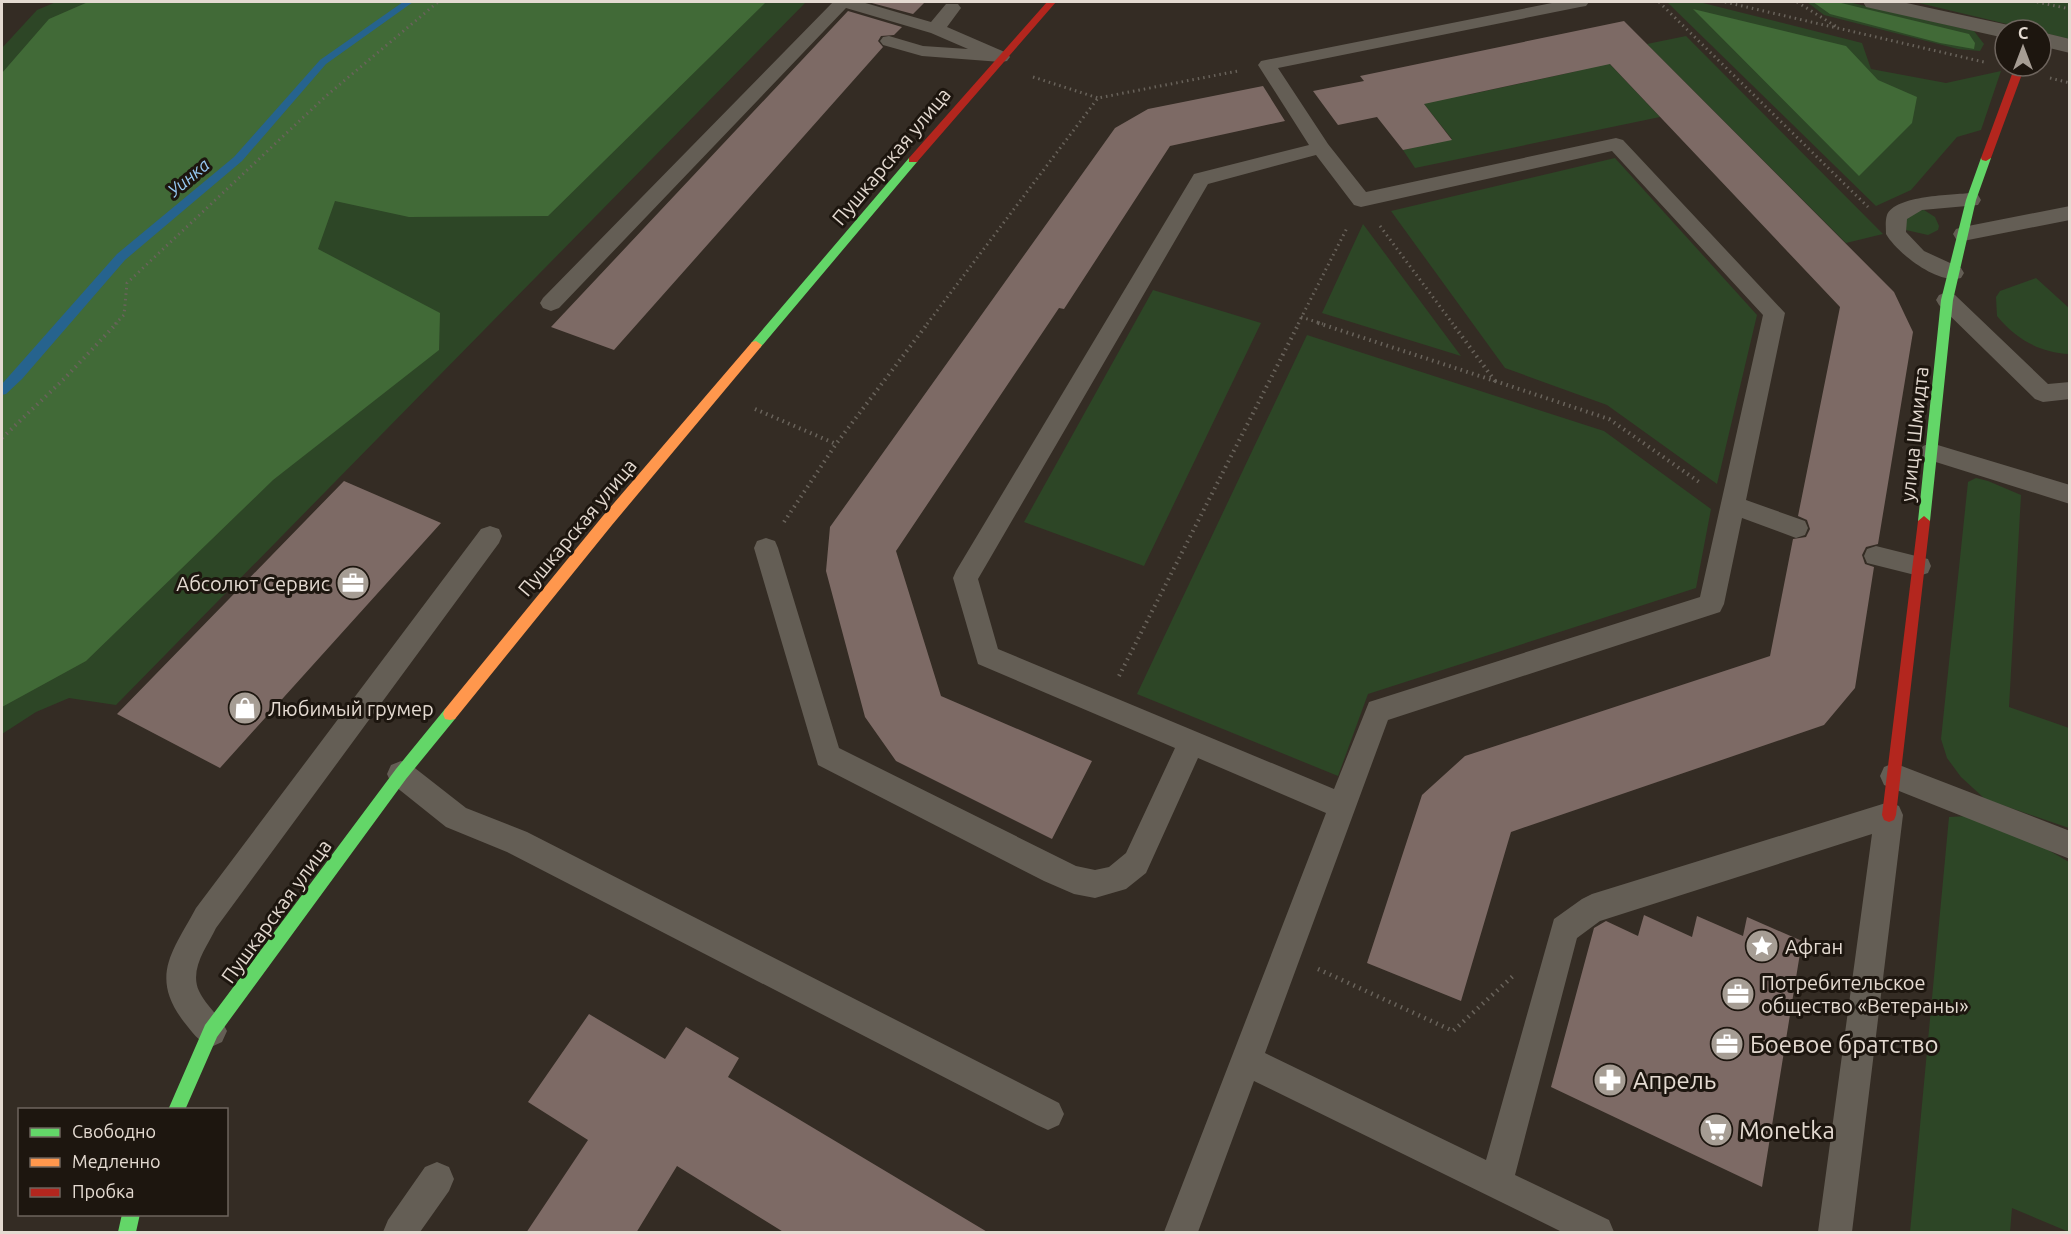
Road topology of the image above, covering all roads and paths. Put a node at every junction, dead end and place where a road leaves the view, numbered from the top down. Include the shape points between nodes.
1 (438, 2) edge
2 (843, 2) edge
3 (1051, 2) edge
4 (1580, 2) edge
5 (1659, 2) edge
6 (1725, 2) edge
7 (1797, 2) edge
8 (1874, 2) edge
9 (2037, 2) edge
10 (952, 8) dead end
11 (2070, 9) edge
12 (1993, 28) edge
13 (937, 29) junction
14 (1841, 30) junction
15 (890, 41) dead end
16 (2053, 42) edge
17 (2070, 46) edge
18 (1001, 57) junction
19 (1993, 62) edge
20 (1267, 65) junction
21 (1033, 77) dead end
22 (2015, 78) edge
23 (2053, 78) edge
24 (2070, 83) edge
25 (1098, 98) junction
26 (1321, 148) junction
27 (1361, 200) junction
28 (1971, 200) junction
29 (2070, 213) edge
30 (1896, 234) junction
31 (1963, 234) junction
32 (1954, 273) junction
33 (1947, 300) junction
34 (551, 303) dead end
35 (1302, 317) junction
36 (1495, 381) junction
37 (2070, 390) edge
38 (755, 409) dead end
39 (2, 438) edge
40 (836, 444) junction
41 (1931, 452) junction
42 (2070, 495) edge
43 (1732, 506) junction
44 (1796, 528) dead end
45 (490, 536) dead end
46 (766, 548) joint
47 (1876, 556) dead end
48 (1919, 566) junction
49 (1103, 706) junction
50 (1191, 742) junction
51 (401, 774) junction
52 (1894, 776) junction
53 (1342, 806) junction
54 (1889, 815) junction
55 (2070, 845) edge
56 (1564, 929) junction
57 (1287, 955) junction
58 (211, 1031) junction
59 (1248, 1061) junction
60 (177, 1108) edge
61 (1048, 1114) dead end
62 (437, 1179) dead end
63 (1497, 1182) junction
64 (132, 1216) edge
65 (126, 1233) edge
66 (400, 1233) edge
67 (1182, 1233) edge
68 (1597, 1233) edge
69 (1835, 1233) edge

1 - 39 path via 326,96 128,283 124,315
2 - 13 lane
2 - 34 lane
3 - 18 street, Пушкарская улица
4 - 20 lane
5 - 30 path
6 - 14 path
7 - 14 path
8 - 12 street
9 - 11 path
10 - 13 lane
13 - 18 lane
14 - 19 path
15 - 18 lane via 922,51
16 - 17 street
18 - 51 street, Пушкарская улица via 607,521
20 - 25 path
20 - 26 lane
21 - 25 path
22 - 28 street, улица Шмидта
23 - 24 path
25 - 40 path
26 - 27 lane
26 - 49 lane via 1202,179 965,578 987,656
27 - 35 path
27 - 36 path
27 - 43 lane via 1616,144 1774,313
28 - 30 lane via 1918,204 1897,216
28 - 31 street, улица Шмидта
29 - 31 lane
30 - 32 lane via 1917,256
31 - 32 street, улица Шмидта
32 - 33 street, улица Шмидта
33 - 37 lane via 2043,393
33 - 41 street, улица Шмидта
35 - 36 path
35 - 49 path
36 - 43 path via 1608,419
38 - 40 path
40 - 46 path
41 - 42 lane
41 - 48 street, улица Шмидта
43 - 44 lane
43 - 53 lane via 1711,604 1378,711
45 - 58 lane via 206,918 180,969 185,998
46 - 50 lane via 828,756 1054,871 1095,884 1116,879 1137,863
47 - 48 lane
48 - 52 street, улица Шмидта
49 - 50 lane
50 - 53 lane
51 - 58 street, Пушкарская улица
51 - 61 lane via 456,818 517,842
52 - 54 street, улица Шмидта
52 - 55 lane
53 - 57 lane
54 - 56 lane via 1592,909
54 - 69 lane
56 - 57 path via 1453,1031
56 - 63 lane
57 - 59 lane
58 - 60 street, Пушкарская улица
59 - 63 lane
59 - 67 lane
62 - 66 lane
63 - 68 lane
64 - 65 street

